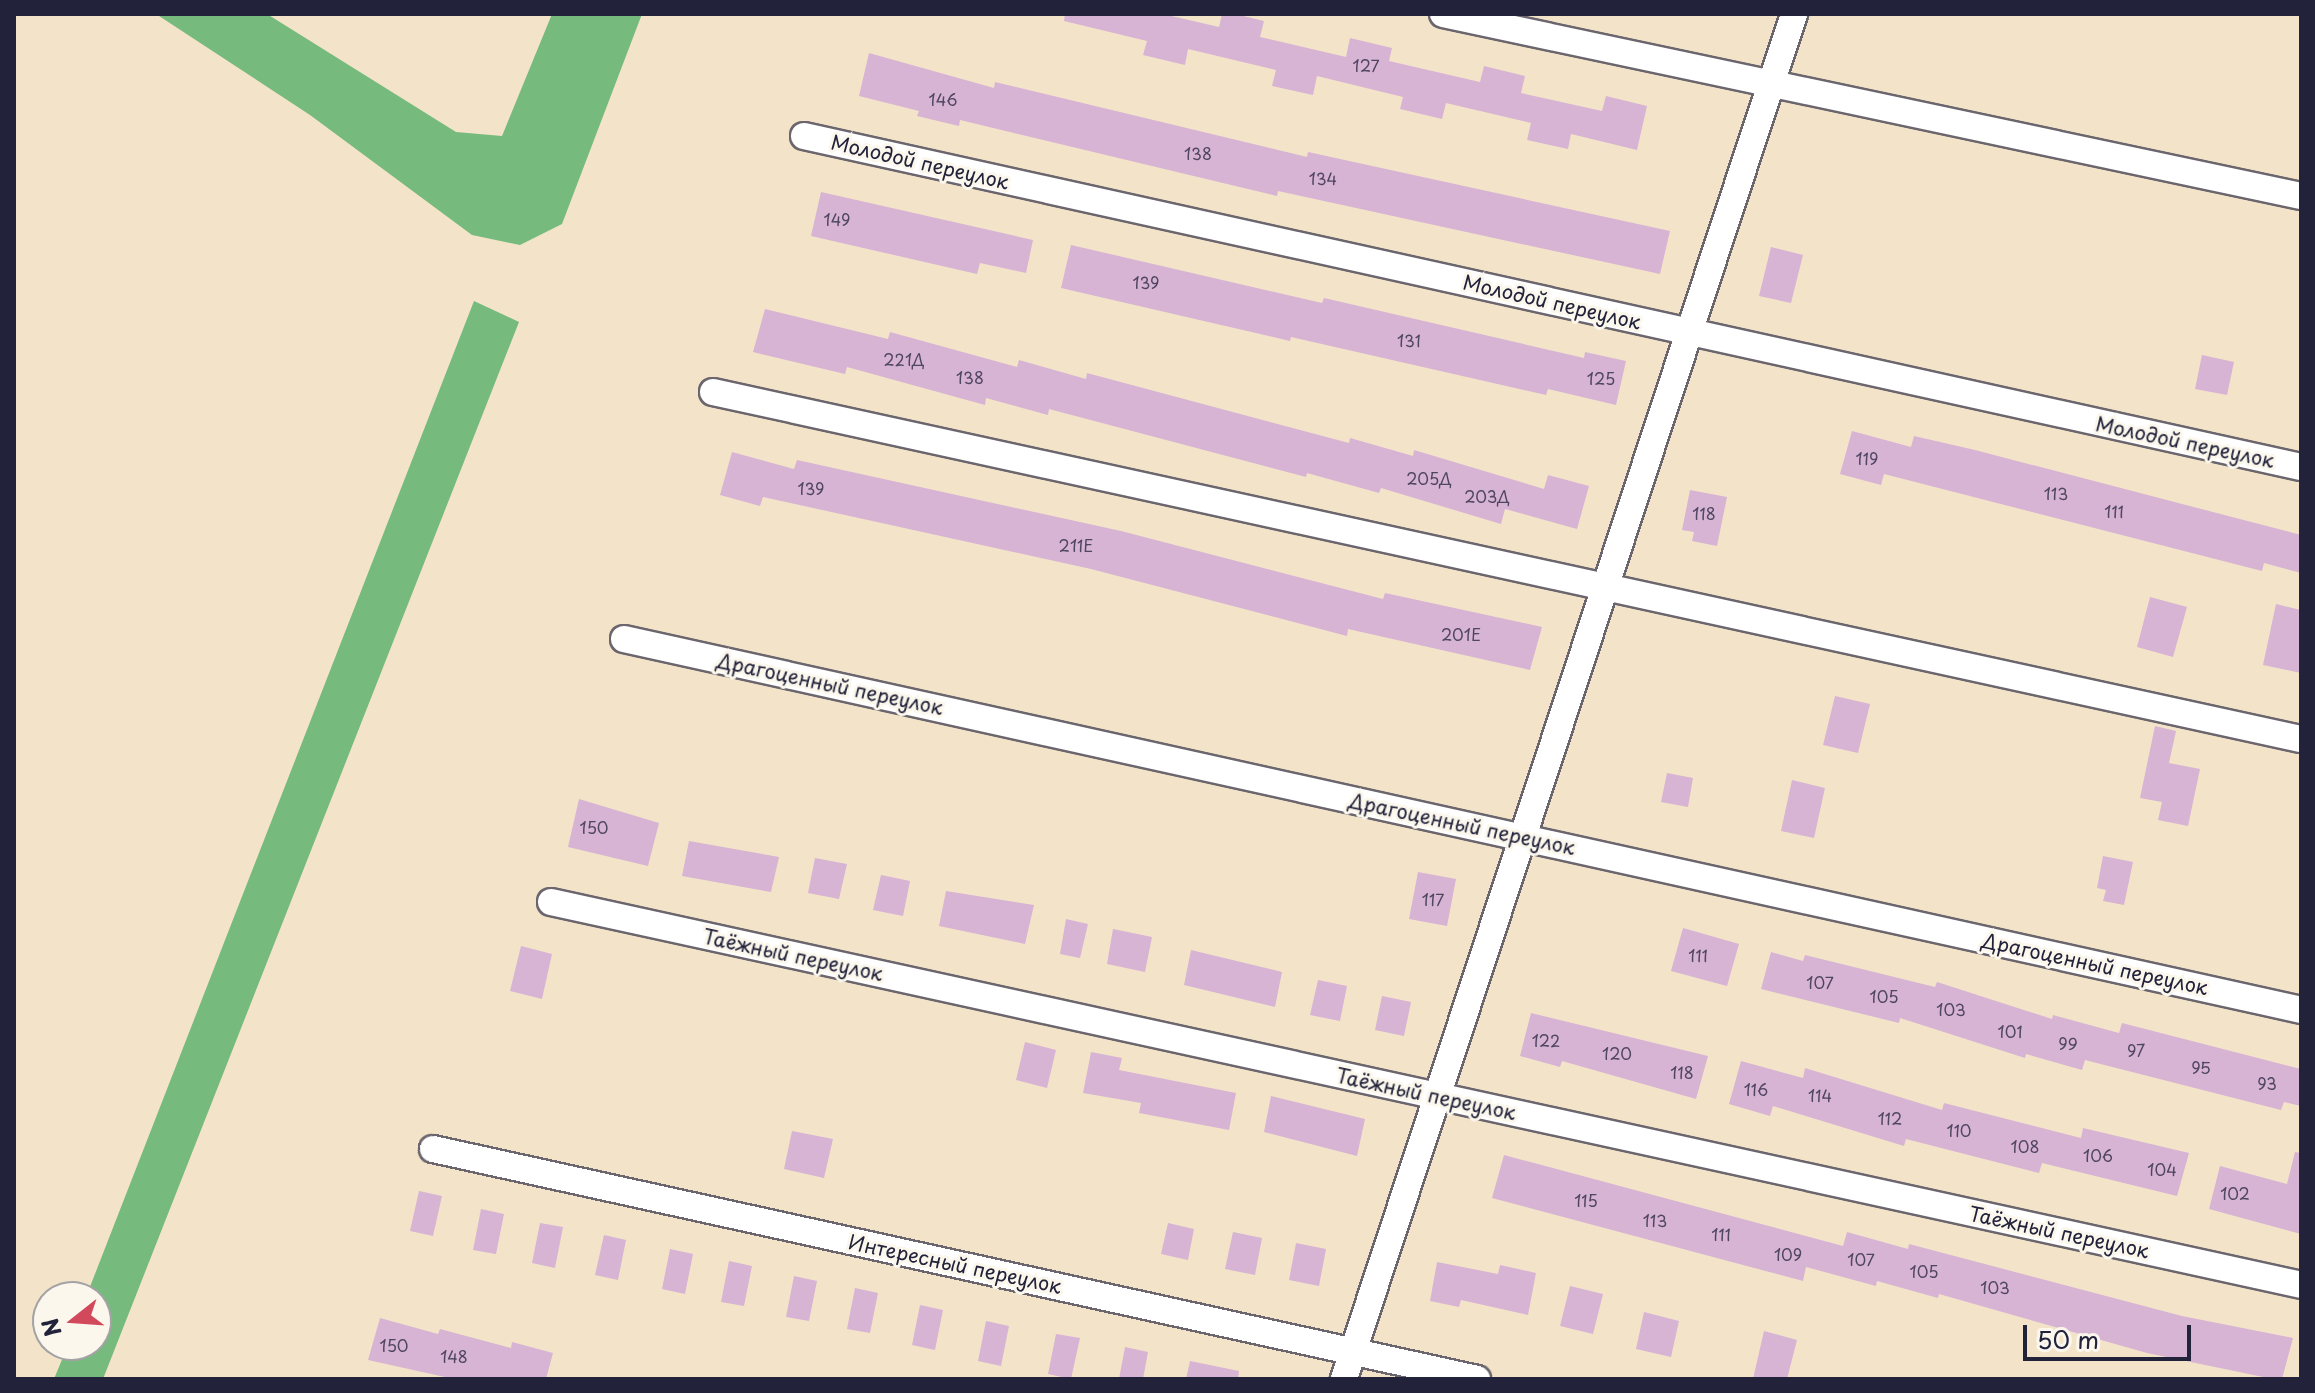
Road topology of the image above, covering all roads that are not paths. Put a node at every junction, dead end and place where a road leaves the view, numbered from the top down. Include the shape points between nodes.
1 (1443, 14) edge
2 (1794, 14) edge
3 (1770, 83) junction
4 (804, 136) dead end
5 (2301, 196) edge
6 (1691, 333) junction
7 (713, 392) dead end
8 (2301, 467) edge
9 (1606, 587) junction
10 (624, 639) dead end
11 (2301, 739) edge
12 (1524, 838) junction
13 (551, 902) dead end
14 (2301, 1010) edge
15 (1441, 1097) junction
16 (433, 1149) dead end
17 (2301, 1285) edge
18 (1353, 1352) junction
19 (1344, 1379) edge
20 (1477, 1379) edge

1 - 3 street
2 - 3 street
3 - 5 street
3 - 6 street
4 - 6 street, Молодой переулок
6 - 8 street, Молодой переулок
6 - 9 street
7 - 9 street
9 - 11 street
9 - 12 street
10 - 12 street, Драгоценный переулок
12 - 14 street, Драгоценный переулок
12 - 15 street
13 - 15 street, Таёжный переулок
15 - 17 street, Таёжный переулок
15 - 18 street
16 - 18 street, Интересный переулок
18 - 19 street
18 - 20 street, Интересный переулок

